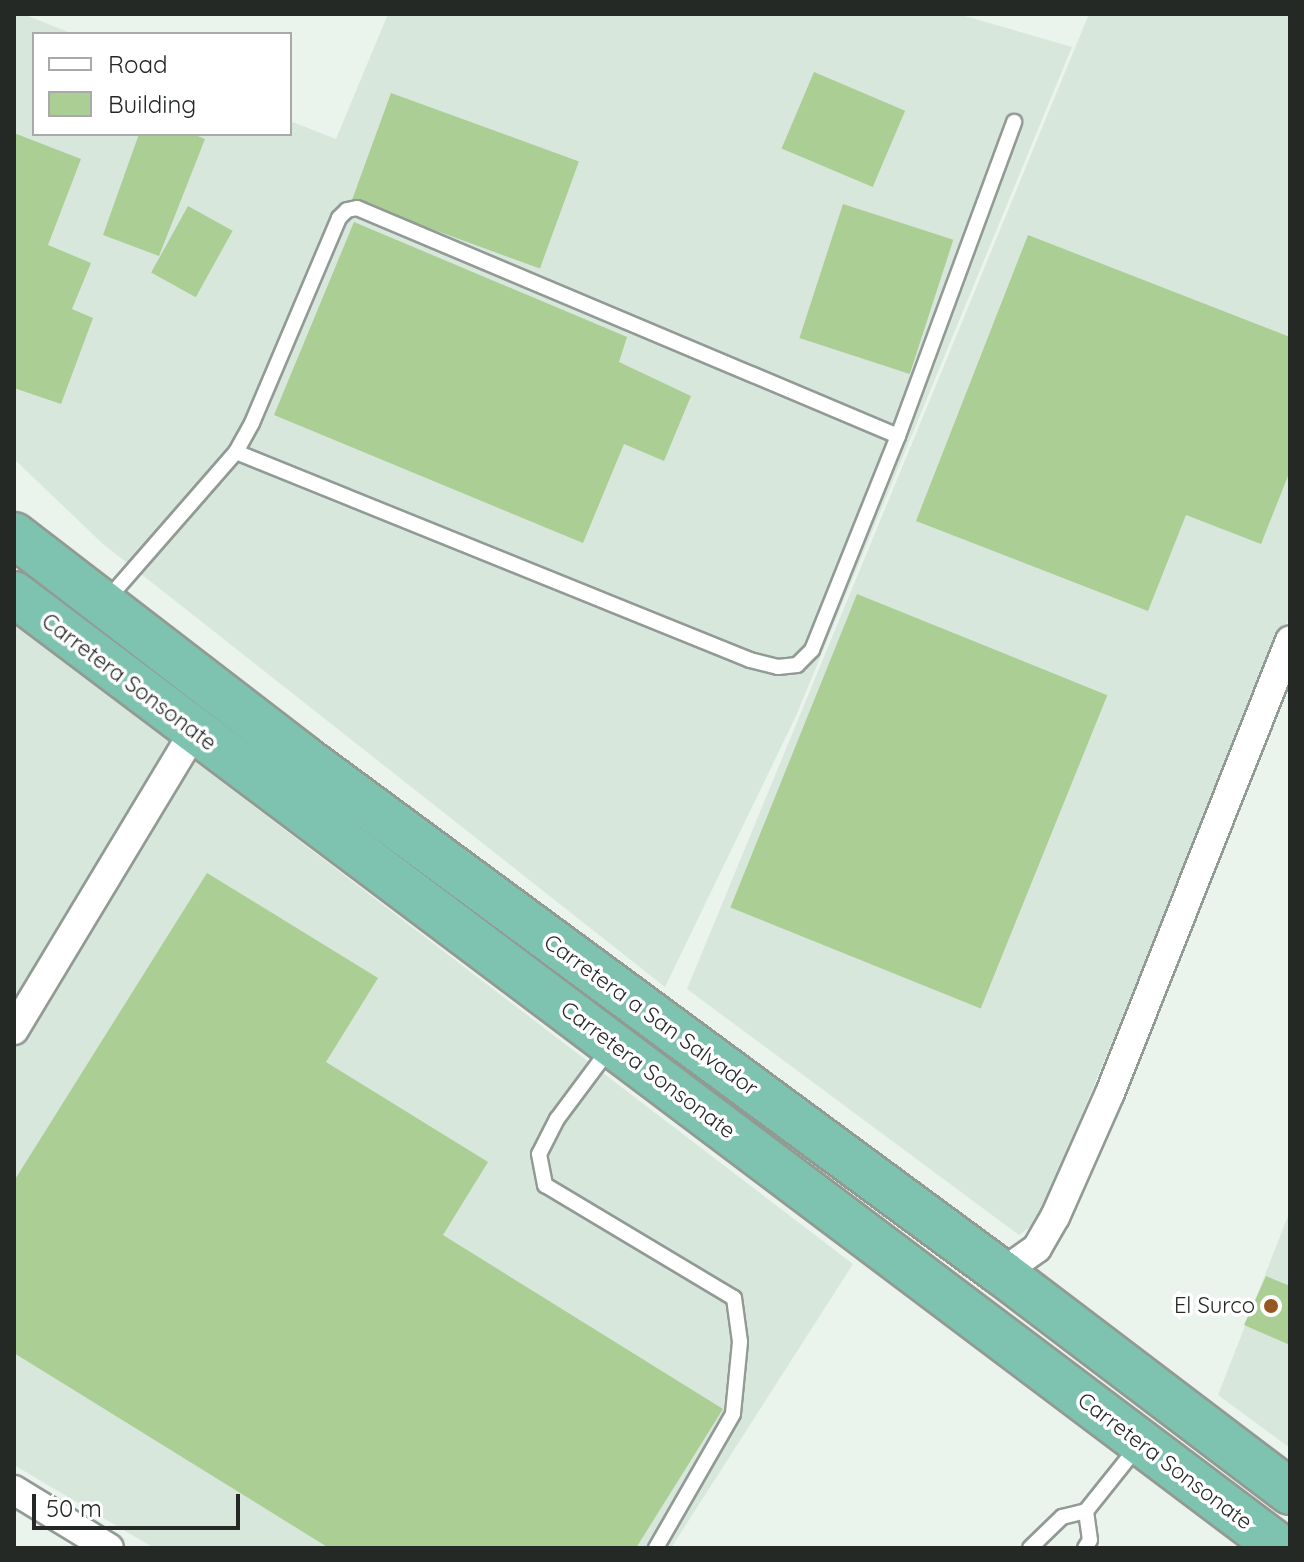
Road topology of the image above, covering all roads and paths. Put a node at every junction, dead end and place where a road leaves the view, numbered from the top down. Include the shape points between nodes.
1 (1014, 122) dead end
2 (898, 436) junction
3 (236, 452) junction
4 (14, 535) edge
5 (14, 594) edge
6 (102, 605) junction
7 (1290, 640) edge
8 (194, 732) junction
9 (14, 1030) edge
10 (613, 1044) junction
11 (1002, 1273) junction
12 (1141, 1442) junction
13 (14, 1490) edge
14 (1290, 1492) edge
15 (1086, 1511) junction
16 (109, 1548) edge
17 (656, 1548) edge
18 (1030, 1548) edge
19 (1085, 1548) edge
20 (1281, 1548) edge

1 - 2 lane
2 - 3 lane via 812,650 797,665 778,667
2 - 3 lane via 357,208 339,218
3 - 6 lane
4 - 6 highway, Carretera a San Salvador
5 - 8 highway, Carretera Sonsonate
6 - 11 highway, Carretera a San Salvador
7 - 11 street via 1116,1079 1055,1217 1037,1248
8 - 9 street
8 - 10 highway, Carretera Sonsonate
10 - 12 highway, Carretera Sonsonate
10 - 17 lane via 557,1119 539,1154 545,1185 734,1298 740,1342 733,1414
11 - 14 highway, Carretera a San Salvador
12 - 15 lane
12 - 20 highway, Carretera Sonsonate
13 - 16 street
15 - 18 lane via 1062,1517
15 - 19 lane via 1090,1540

